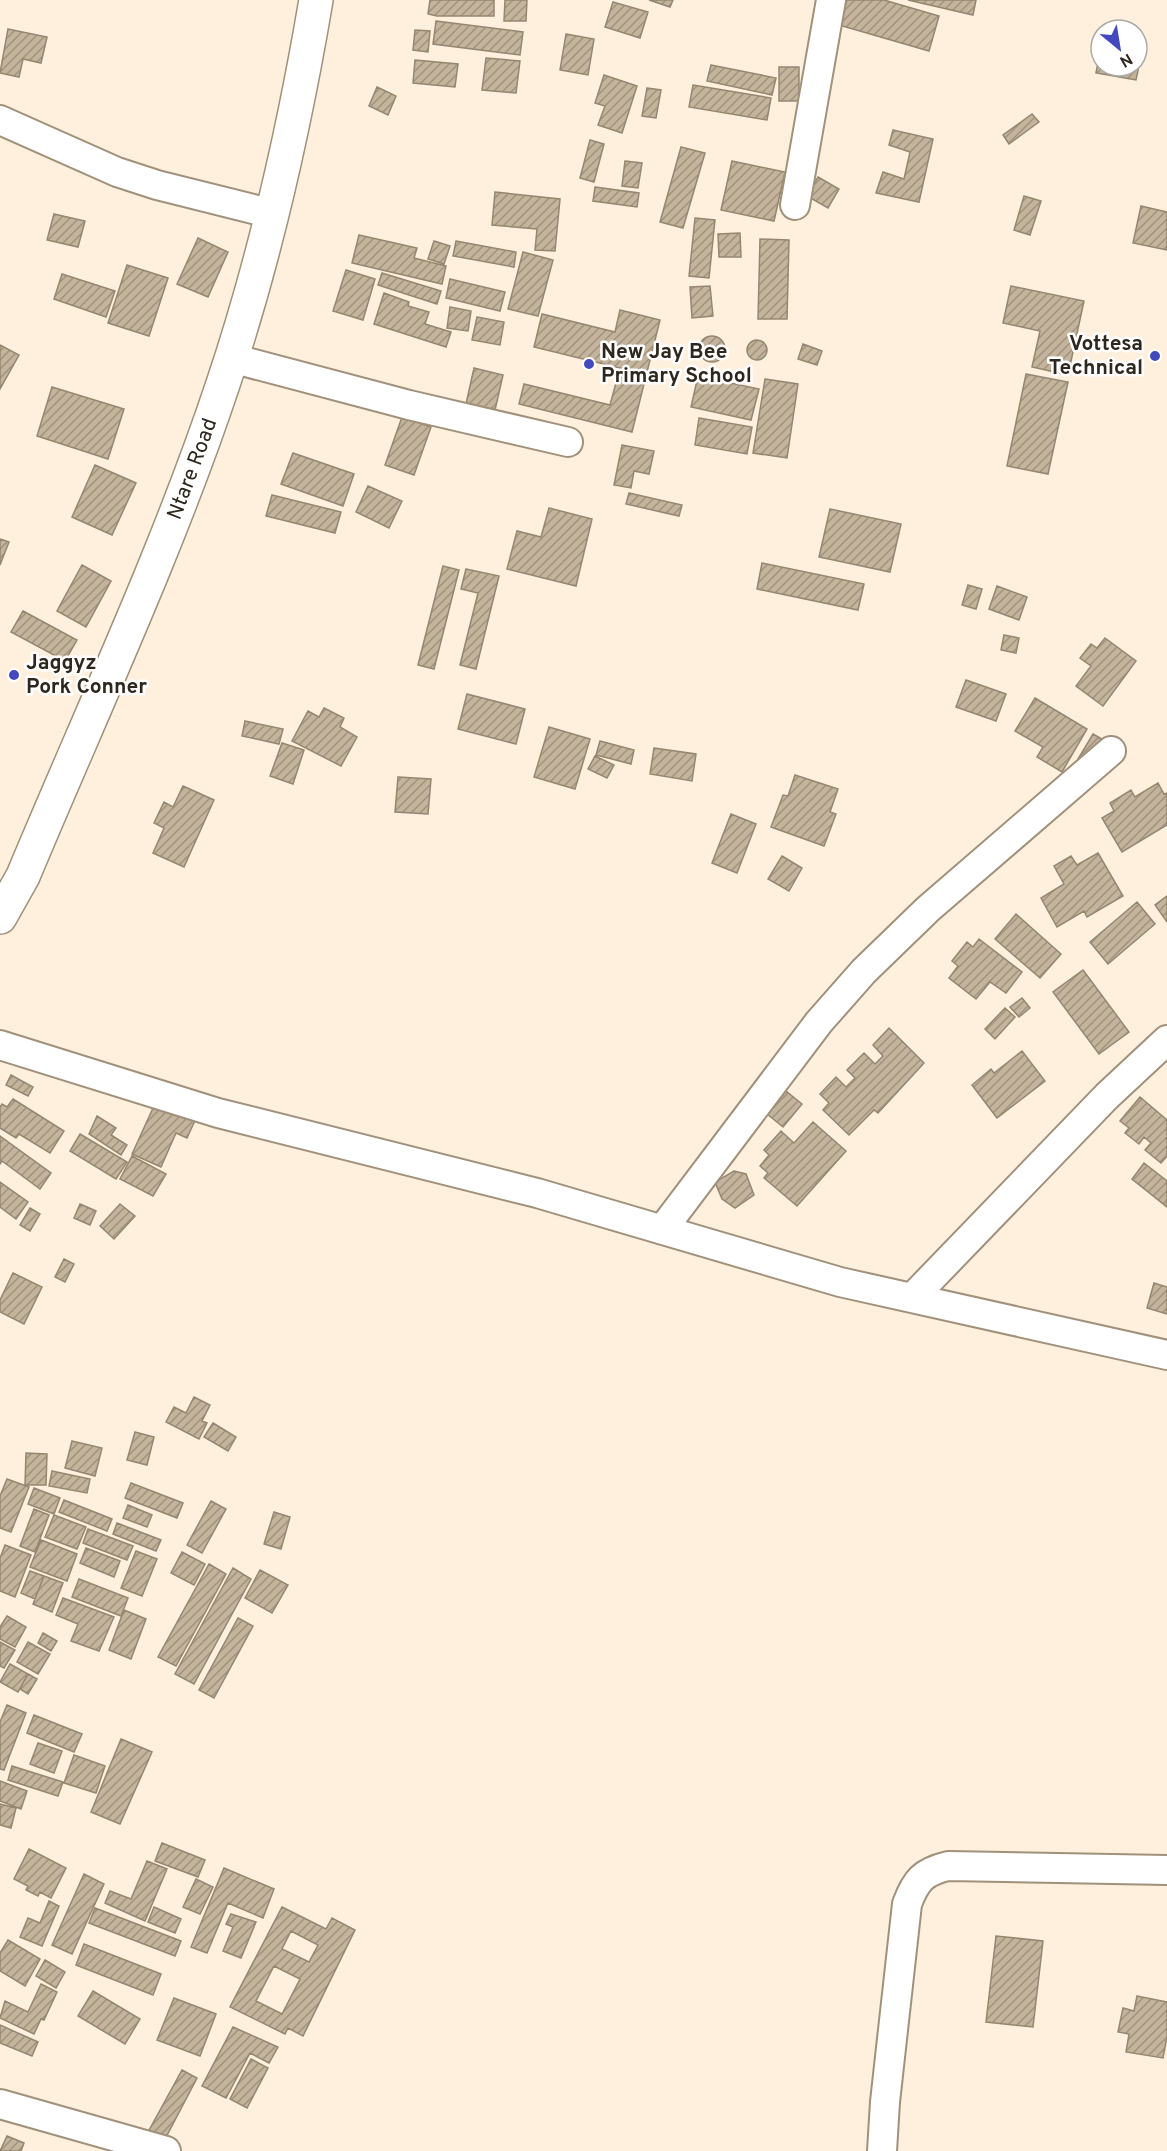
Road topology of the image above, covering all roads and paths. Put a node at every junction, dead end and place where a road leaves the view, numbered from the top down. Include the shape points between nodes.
1 (316, 0) edge
2 (831, 0) edge
3 (0, 120) edge
4 (795, 205) dead end
5 (273, 214) junction
6 (231, 358) junction
7 (568, 442) dead end
8 (1111, 751) dead end
9 (0, 917) edge
10 (1167, 1041) edge
11 (0, 1045) edge
12 (663, 1230) junction
13 (912, 1298) junction
14 (1167, 1355) edge
15 (1167, 1870) edge
16 (0, 2104) edge
17 (166, 2151) edge
18 (882, 2151) edge

1 - 5 main road, Ntare Road
2 - 4 street
3 - 5 street via 117,172
5 - 6 main road, Ntare Road
6 - 7 street
6 - 9 main road, Ntare Road via 160,554 23,876
8 - 12 street via 928,909 864,971 819,1022
10 - 13 street via 1107,1096
11 - 12 street via 218,1113 537,1193
12 - 13 street via 840,1282
13 - 14 street
15 - 18 street via 948,1866 929,1871 913,1886 907,1904
16 - 17 street

